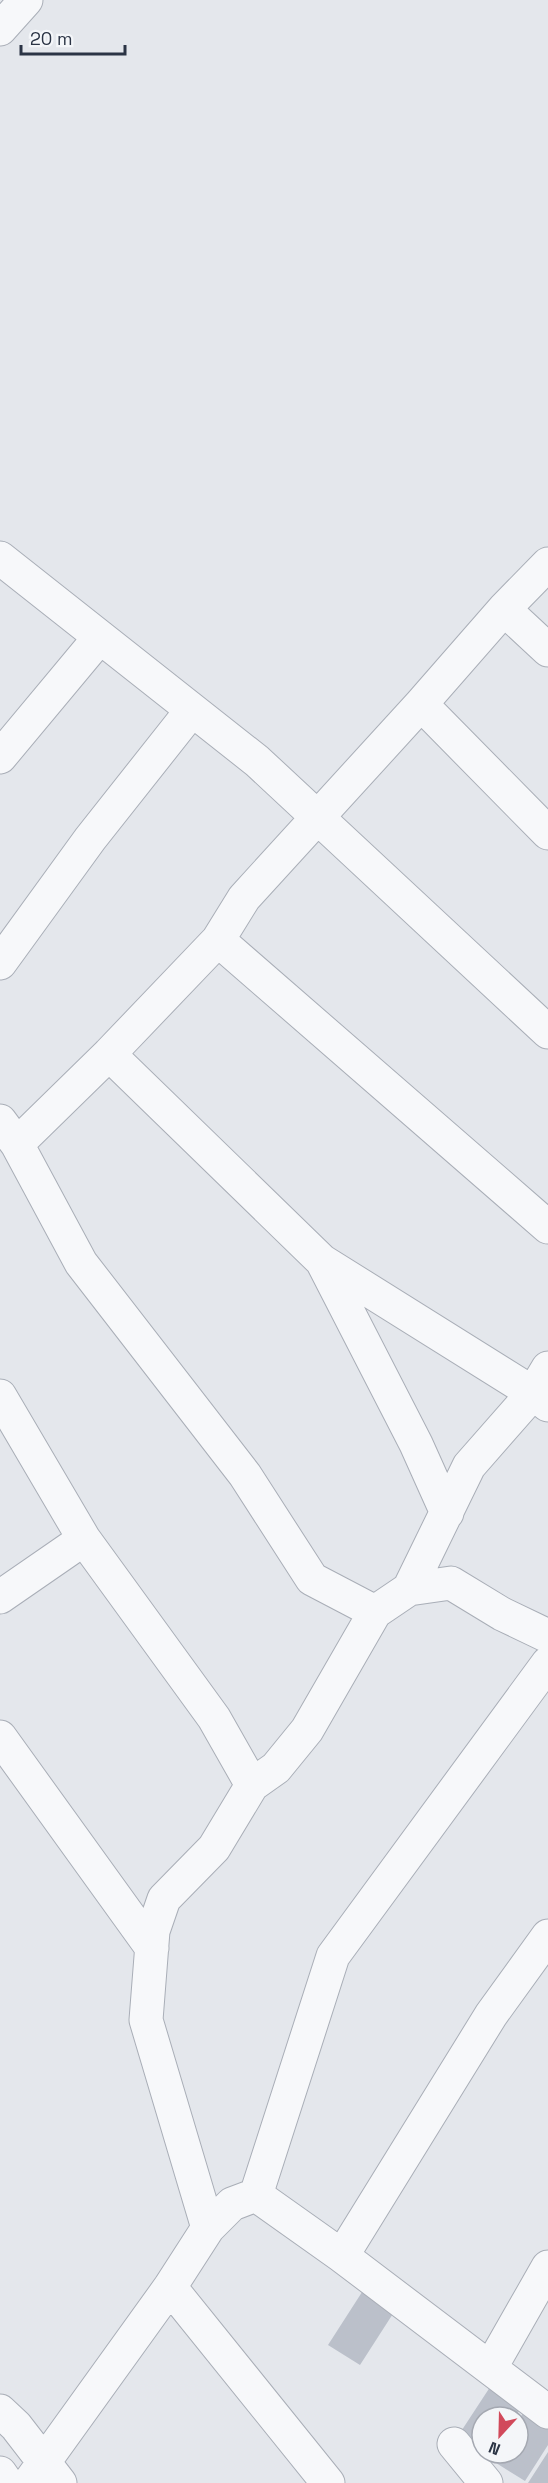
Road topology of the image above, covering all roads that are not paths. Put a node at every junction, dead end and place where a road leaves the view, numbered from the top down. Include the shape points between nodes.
1 (26, 0) edge
2 (0, 29) edge
3 (548, 564) edge
4 (4, 569) edge
5 (504, 609) junction
6 (100, 637) junction
7 (548, 650) edge
8 (422, 704) junction
9 (192, 710) junction
10 (0, 757) edge
11 (317, 817) junction
12 (548, 833) edge
13 (218, 940) junction
14 (0, 963) edge
15 (548, 1032) edge
16 (109, 1054) junction
17 (8, 1132) edge
18 (548, 1227) edge
19 (322, 1261) junction
20 (543, 1389) edge
21 (0, 1396) edge
22 (447, 1513) junction
23 (84, 1539) junction
24 (409, 1589) junction
25 (0, 1597) edge
26 (375, 1612) junction
27 (548, 1636) edge
28 (548, 1663) edge
29 (0, 1737) edge
30 (252, 1785) junction
31 (548, 1936) edge
32 (152, 1948) junction
33 (256, 2195) junction
34 (208, 2228) junction
35 (342, 2256) junction
36 (548, 2267) edge
37 (170, 2288) junction
38 (491, 2367) junction
39 (0, 2411) edge
40 (548, 2412) edge
41 (454, 2444) dead end
42 (0, 2472) edge
43 (44, 2476) edge
44 (8, 2483) edge
45 (328, 2483) edge
46 (486, 2483) edge

1 - 2 street
3 - 5 street
4 - 6 street
5 - 7 street
5 - 8 street
6 - 9 street
6 - 10 street
8 - 11 street
8 - 12 street
9 - 11 street via 257,761
9 - 14 street via 90,839
11 - 13 street via 244,898
11 - 15 street
13 - 16 street
13 - 18 street
16 - 17 street
16 - 19 street
17 - 26 street via 81,1263 245,1474 312,1579
19 - 20 street
19 - 22 street
20 - 22 street via 470,1466
21 - 23 street
22 - 24 street
23 - 25 street
23 - 30 street via 214,1718
24 - 26 street
24 - 27 street via 451,1582 502,1614
26 - 30 street via 307,1730 276,1768
28 - 33 street via 333,1956
29 - 32 street
30 - 32 street via 214,1848 164,1899 153,1930
31 - 35 street via 491,2015
32 - 34 street via 146,2020
33 - 34 street via 232,2204
33 - 35 street
34 - 37 street
35 - 38 street
36 - 38 street
37 - 43 street
37 - 45 street
38 - 40 street
39 - 43 street via 16,2426
41 - 46 street
42 - 44 street

